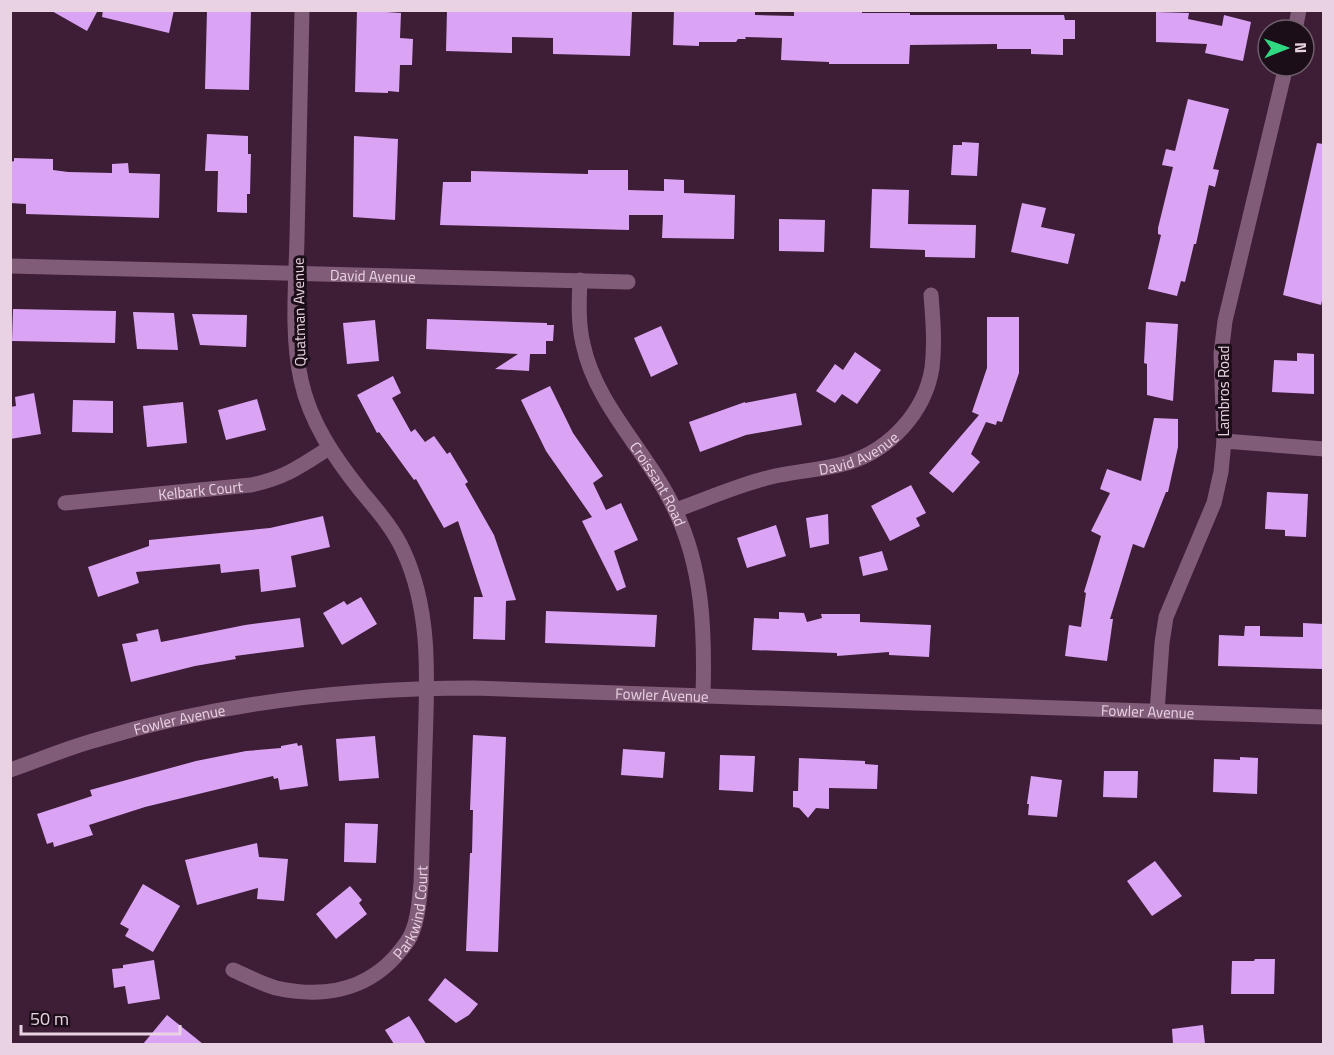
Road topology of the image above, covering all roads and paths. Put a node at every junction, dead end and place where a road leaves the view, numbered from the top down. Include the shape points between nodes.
1 (302, 10) edge
2 (1283, 78) edge
3 (10, 266) edge
4 (297, 273) junction
5 (580, 280) junction
6 (628, 282) dead end
7 (931, 295) dead end
8 (1224, 441) junction
9 (329, 448) junction
10 (1323, 449) edge
11 (64, 503) dead end
12 (676, 510) junction
13 (427, 688) junction
14 (703, 696) junction
15 (1157, 711) junction
16 (1323, 717) edge
17 (10, 770) edge
18 (233, 970) dead end

1 - 4 street, Quatman Avenue
2 - 8 street, Lambros Road via 1225,321 1221,354
3 - 4 street, David Avenue
4 - 5 street, David Avenue
4 - 9 street, Quatman Avenue via 300,377
5 - 6 street, David Avenue
5 - 12 street, Croissant Road via 582,344 590,368
7 - 12 street, David Avenue via 931,370 917,408 893,437 847,463 763,479
8 - 10 street
8 - 15 street, Lambros Road via 1214,502 1166,617
9 - 11 street, Kelbark Court via 292,473 271,481
9 - 13 street, Quatman Avenue via 403,549 421,605
12 - 14 street, Croissant Road via 698,582
13 - 14 street, Fowler Avenue
13 - 17 street, Fowler Avenue via 310,697 200,714 96,740
13 - 18 street, Parkwind Court via 421,884 413,931 402,949 370,979 334,992 274,987
14 - 15 street, Fowler Avenue
15 - 16 street, Fowler Avenue

